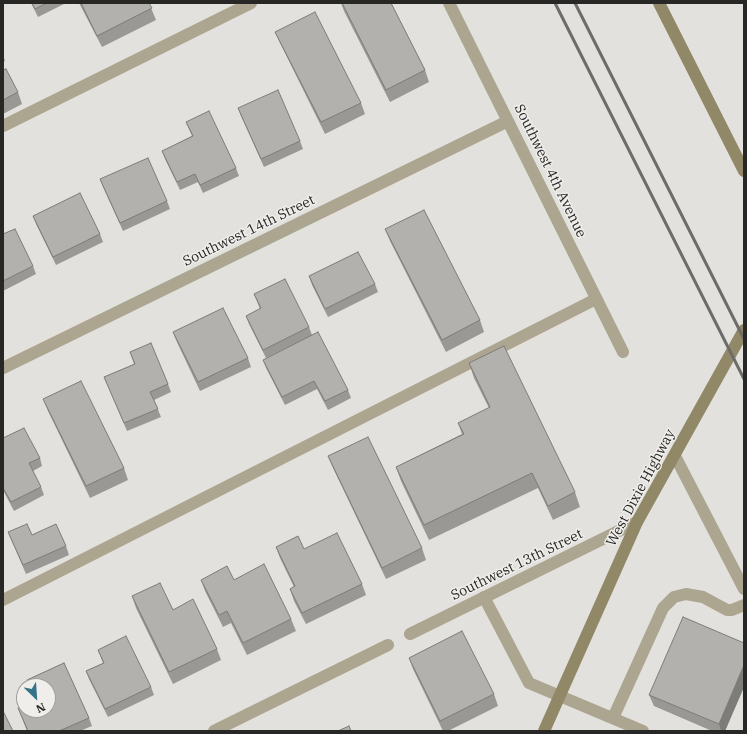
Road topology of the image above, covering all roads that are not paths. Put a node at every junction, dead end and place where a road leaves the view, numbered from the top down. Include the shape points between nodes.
1 (251, 3) edge
2 (449, 3) edge
3 (659, 3) edge
4 (508, 122) junction
5 (3, 126) edge
6 (744, 171) edge
7 (596, 299) junction
8 (744, 330) edge
9 (623, 352) dead end
10 (3, 368) edge
11 (675, 456) junction
12 (637, 522) junction
13 (744, 589) edge
14 (484, 597) junction
15 (3, 600) edge
16 (744, 605) edge
17 (410, 634) dead end
18 (388, 645) dead end
19 (560, 696) junction
20 (613, 718) junction
21 (214, 731) edge
22 (544, 731) edge
23 (643, 731) edge

1 - 5 street
2 - 4 street, Southwest 4th Avenue
3 - 6 main road
4 - 7 street, Southwest 4th Avenue
4 - 10 street, Southwest 14th Street
7 - 9 street, Southwest 4th Avenue
7 - 15 street
8 - 11 main road, West Dixie Highway
11 - 12 main road, West Dixie Highway
11 - 13 street
12 - 14 street, Southwest 13th Street
12 - 19 main road, West Dixie Highway
14 - 17 street, Southwest 13th Street
14 - 19 street via 529,683
16 - 20 street via 727,610 703,597 686,594 674,597 663,608
18 - 21 street
19 - 20 street
19 - 22 main road, West Dixie Highway
20 - 23 street

